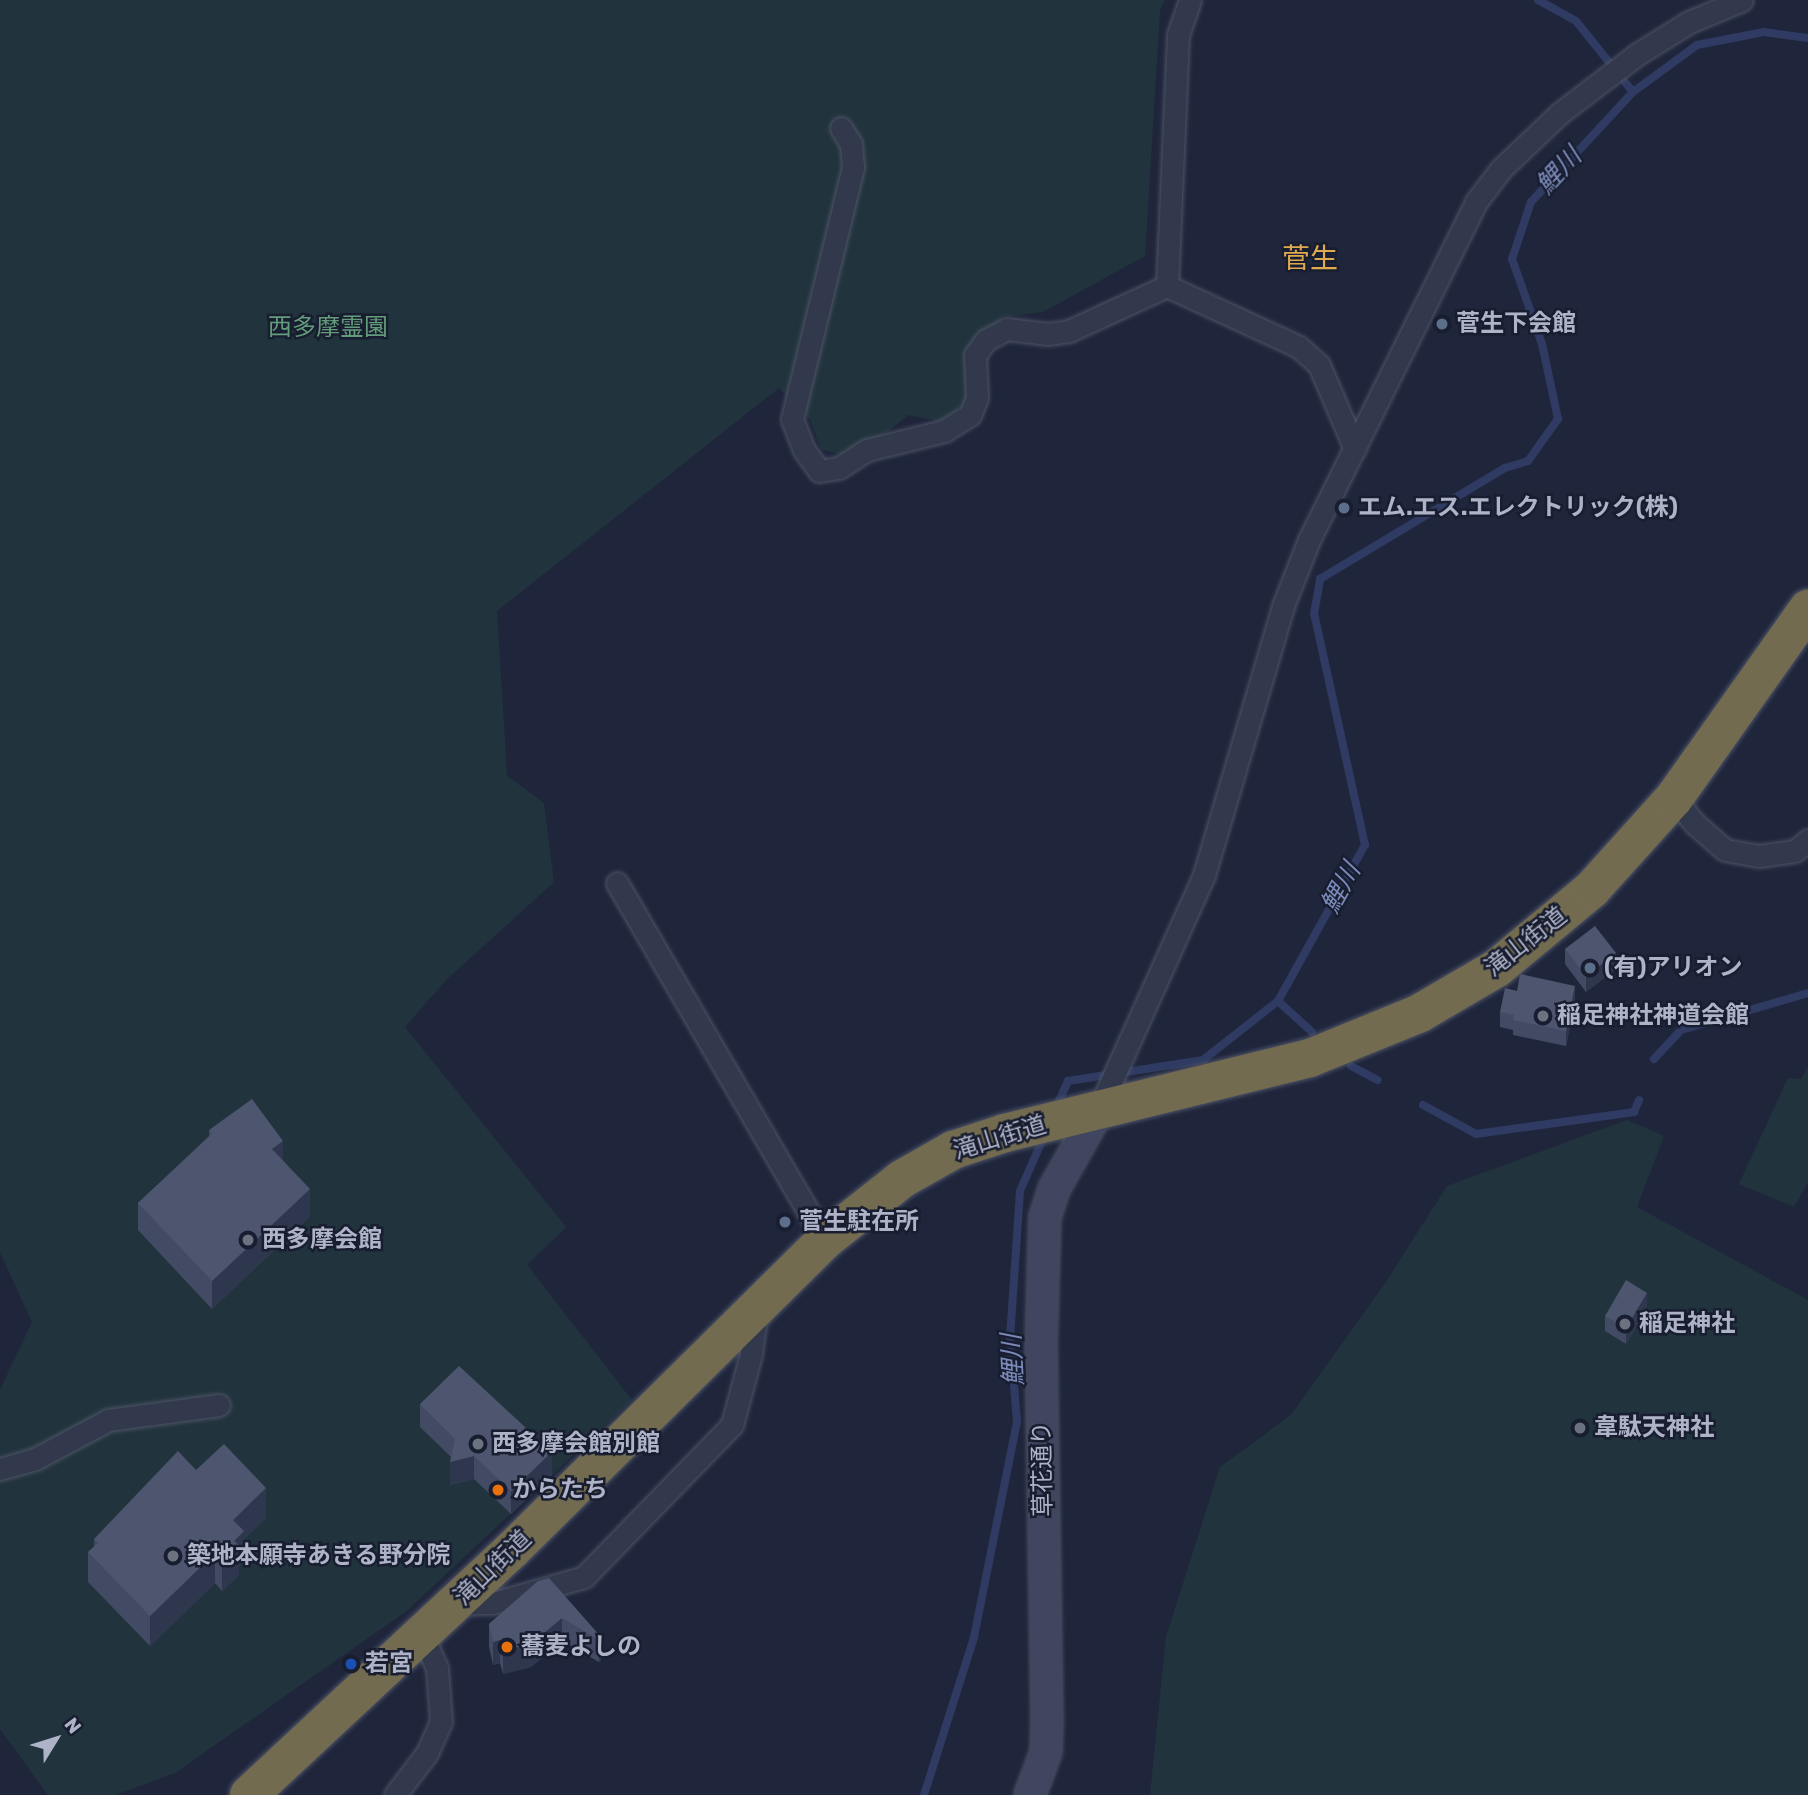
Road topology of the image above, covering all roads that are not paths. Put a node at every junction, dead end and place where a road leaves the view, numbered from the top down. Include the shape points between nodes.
1 (1190, 0) edge
2 (1742, 0) edge
3 (841, 128) dead end
4 (1167, 286) junction
5 (1355, 449) junction
6 (1808, 610) edge
7 (1674, 798) junction
8 (1808, 840) edge
9 (617, 883) dead end
10 (1094, 1104) junction
11 (825, 1240) junction
12 (757, 1311) junction
13 (219, 1405) dead end
14 (0, 1469) edge
15 (454, 1605) junction
16 (422, 1636) junction
17 (249, 1795) edge
18 (395, 1795) edge
19 (1030, 1795) edge

1 - 4 street via 1178,35
2 - 5 street via 1689,22 1636,55 1501,169 1476,202
3 - 4 street via 851,144 853,167 792,419 804,450 819,471 839,468 867,450 944,431 970,415 977,398 975,355 986,340 1007,329 1048,334 1069,331
4 - 5 street via 1299,347 1319,365
5 - 10 street via 1309,540 1283,606 1204,875
6 - 7 highway, 滝山街道
7 - 8 street via 1725,850 1759,856 1795,851
7 - 10 highway, 滝山街道 via 1592,889 1497,968 1420,1013 1310,1058
9 - 11 street
10 - 11 highway, 滝山街道 via 953,1150 902,1179
10 - 19 street, 草花通り via 1045,1217 1041,1348 1047,1719 1046,1752
11 - 12 highway, 滝山街道
12 - 15 highway, 滝山街道
12 - 15 street via 732,1425 584,1577 493,1603
13 - 14 street via 107,1420 35,1459
15 - 16 highway, 滝山街道
16 - 17 highway, 滝山街道
16 - 18 street via 437,1668 441,1721 427,1753

